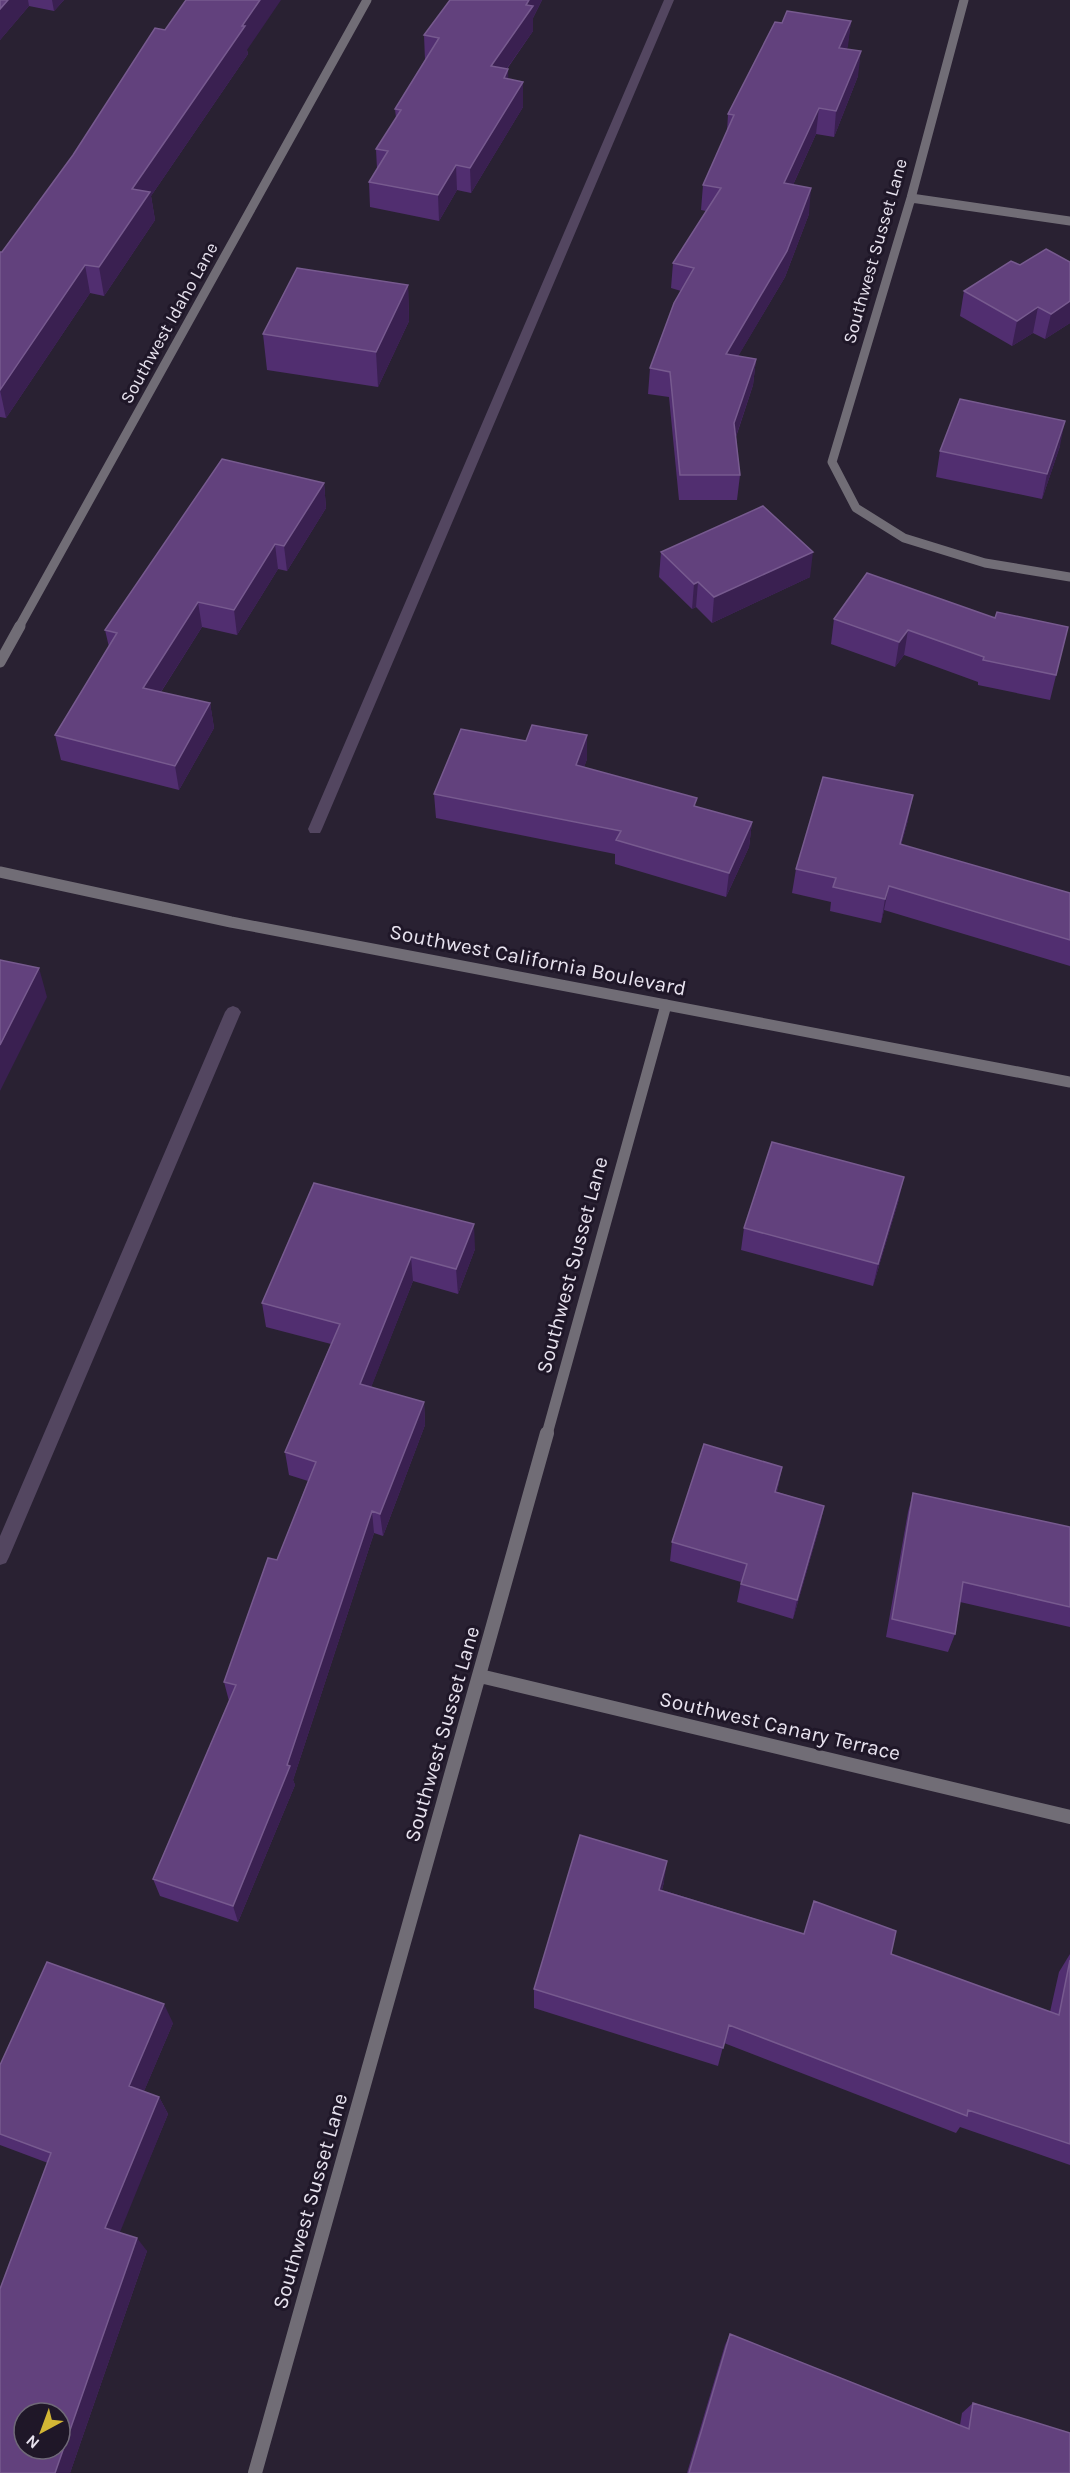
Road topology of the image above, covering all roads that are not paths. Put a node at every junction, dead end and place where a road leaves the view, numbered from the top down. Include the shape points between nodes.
1 (367, 0) edge
2 (964, 0) edge
3 (911, 198) junction
4 (1070, 221) edge
5 (1070, 577) edge
6 (0, 662) edge
7 (0, 872) edge
8 (666, 1005) junction
9 (1070, 1082) edge
10 (480, 1676) junction
11 (1070, 1817) edge
12 (255, 2473) edge

1 - 6 street, Southwest Idaho Lane
2 - 3 street, Southwest Susset Lane
3 - 4 street
3 - 5 street, Southwest Susset Lane via 832,462 856,508 904,538 985,563
7 - 8 street, Southwest California Boulevard via 231,922
8 - 9 street, Southwest California Boulevard
8 - 10 street, Southwest Susset Lane
10 - 11 street, Southwest Canary Terrace
10 - 12 street, Southwest Susset Lane

